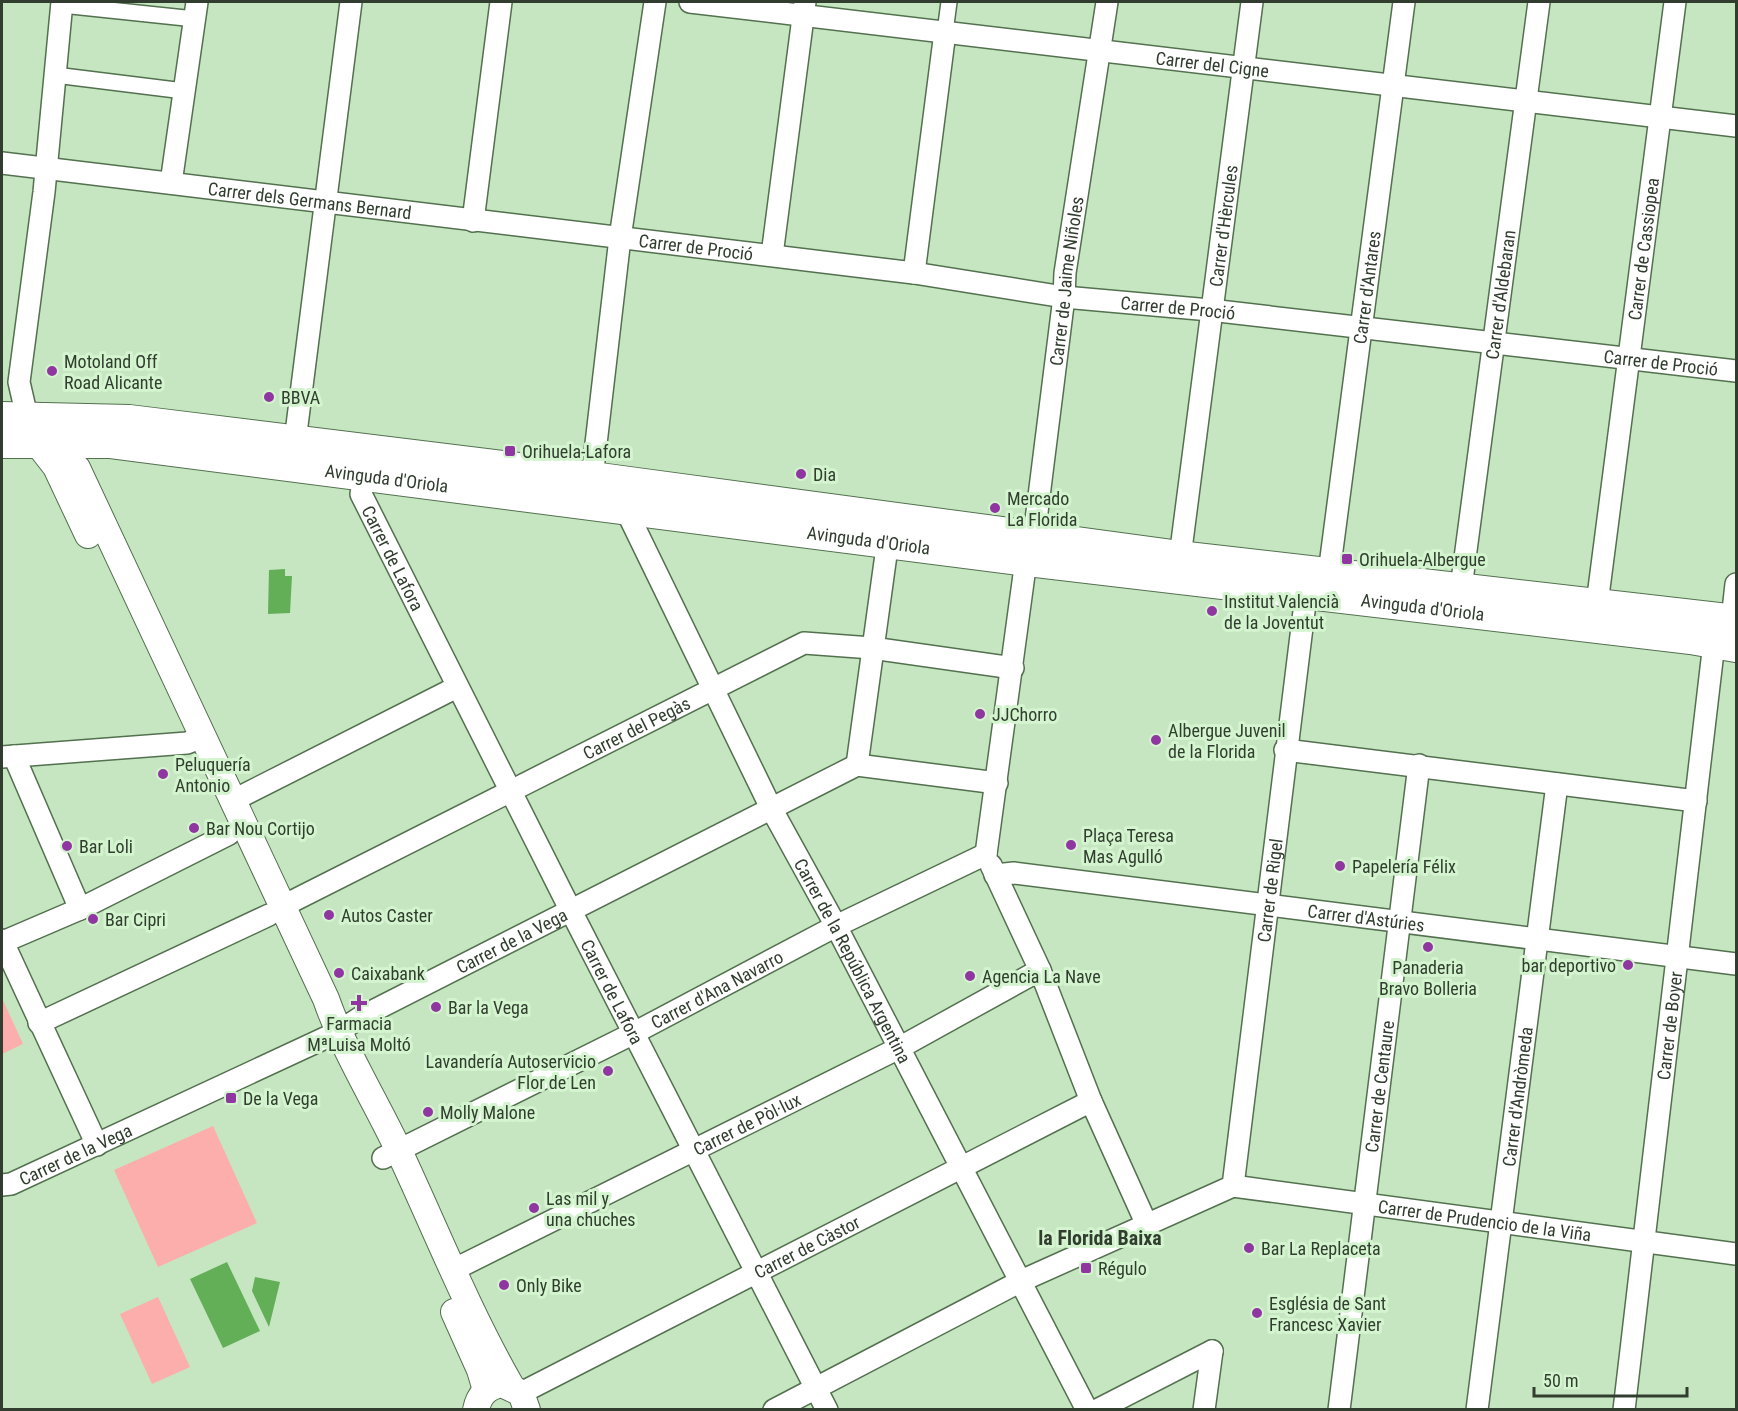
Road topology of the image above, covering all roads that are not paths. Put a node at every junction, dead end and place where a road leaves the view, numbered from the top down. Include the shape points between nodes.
1 (351, 2) edge
2 (501, 2) edge
3 (655, 2) edge
4 (690, 2) edge
5 (949, 2) edge
6 (1107, 2) edge
7 (1252, 2) edge
8 (1404, 2) edge
9 (1539, 2) edge
10 (1675, 2) edge
11 (62, 3) edge
12 (805, 8) edge
13 (196, 10) edge
14 (945, 32) junction
15 (1098, 50) junction
16 (1244, 67) junction
17 (55, 75) junction
18 (1393, 85) junction
19 (184, 91) junction
20 (1527, 100) junction
21 (1659, 117) junction
22 (1737, 126) edge
23 (2, 163) edge
24 (46, 168) junction
25 (171, 183) junction
26 (325, 202) junction
27 (473, 220) junction
28 (620, 238) junction
29 (772, 255) junction
30 (914, 273) junction
31 (1064, 297) junction
32 (1210, 310) junction
33 (1360, 328) junction
34 (1495, 342) junction
35 (1629, 358) junction
36 (1737, 371) edge
37 (28, 429) edge
38 (295, 441) junction
39 (2, 442) edge
40 (81, 455) junction
41 (365, 474) junction
42 (592, 478) junction
43 (624, 508) junction
44 (888, 540) junction
45 (1030, 548) junction
46 (1180, 557) junction
47 (1329, 573) junction
48 (1737, 584) edge
49 (1461, 588) junction
50 (1306, 595) junction
51 (1597, 604) junction
52 (1730, 633) edge
53 (872, 648) junction
54 (1013, 668) junction
55 (457, 687) junction
56 (715, 687) junction
57 (195, 740) junction
58 (1285, 750) junction
59 (8, 757) edge
60 (856, 765) junction
61 (1419, 765) junction
62 (998, 783) junction
63 (1557, 784) junction
64 (511, 793) junction
65 (232, 801) junction
66 (1696, 801) junction
67 (771, 808) junction
68 (229, 834) junction
69 (986, 854) junction
70 (995, 875) junction
71 (1267, 905) junction
72 (80, 909) junction
73 (570, 909) junction
74 (275, 911) junction
75 (1401, 921) junction
76 (836, 926) junction
77 (1536, 939) junction
78 (2, 941) edge
79 (1678, 958) junction
80 (1737, 964) edge
81 (1040, 970) junction
82 (39, 1023) junction
83 (634, 1033) junction
84 (333, 1034) junction
85 (899, 1047) junction
86 (1092, 1101) junction
87 (97, 1145) junction
88 (695, 1150) junction
89 (391, 1154) junction
90 (960, 1168) junction
91 (2, 1185) edge
92 (1233, 1186) junction
93 (1365, 1206) junction
94 (1503, 1224) junction
95 (1147, 1225) junction
96 (1644, 1243) junction
97 (1737, 1254) edge
98 (453, 1270) junction
99 (756, 1271) junction
100 (1022, 1281) junction
101 (816, 1387) junction
102 (504, 1398) edge
103 (774, 1410) edge
104 (827, 1410) edge
105 (1087, 1410) edge
106 (1097, 1410) edge
107 (1204, 1410) edge
108 (1338, 1410) edge
109 (1477, 1410) edge
110 (1624, 1410) edge

1 - 26 street
2 - 27 street
3 - 28 street
4 - 12 street, Carrer del Cigne
5 - 14 street
6 - 15 street, Carrer de Jaime Niñoles
7 - 16 street, Carrer d'Hèrcules
8 - 18 street, Carrer d'Antares
9 - 20 street, Carrer d'Aldebaran
10 - 21 street, Carrer de Cassiopea
11 - 13 street
11 - 17 street
12 - 14 street, Carrer del Cigne
12 - 29 street
13 - 19 street
14 - 15 street, Carrer del Cigne
14 - 30 street
15 - 16 street, Carrer del Cigne
15 - 31 street, Carrer de Jaime Niñoles
16 - 18 street, Carrer del Cigne
16 - 32 street, Carrer d'Hèrcules
17 - 19 street
17 - 24 street
18 - 20 street, Carrer del Cigne
18 - 33 street, Carrer d'Antares
19 - 25 street
20 - 21 street, Carrer del Cigne
20 - 34 street, Carrer d'Aldebaran
21 - 22 street, Carrer del Cigne
21 - 35 street, Carrer de Cassiopea
23 - 24 street, Carrer dels Germans Bernard
24 - 25 street, Carrer dels Germans Bernard
24 - 37 street via 19,382
25 - 26 street, Carrer dels Germans Bernard
26 - 27 street, Carrer dels Germans Bernard
26 - 38 street
27 - 28 street, Carrer dels Germans Bernard
28 - 29 street, Carrer de Proció
28 - 42 street
29 - 30 street, Carrer de Proció
30 - 31 street, Carrer de Proció
31 - 32 street, Carrer de Proció
31 - 45 street, Carrer de Jaime Niñoles
32 - 33 street, Carrer de Proció
32 - 46 street, Carrer d'Hèrcules
33 - 34 street, Carrer de Proció
33 - 47 street, Carrer d'Antares
34 - 35 street, Carrer de Proció
34 - 49 street, Carrer d'Aldebaran
35 - 36 street, Carrer de Proció
35 - 51 street, Carrer de Cassiopea
37 - 38 main road, Avinguda d'Oriola via 129,421
37 - 39 main road, Avinguda d'Oriola
37 - 40 main road, Avinguda d'Oriola
37 - 57 street via 56,467
38 - 42 main road, Avinguda d'Oriola
40 - 41 main road, Avinguda d'Oriola via 109,442
40 - 57 street
41 - 43 main road, Avinguda d'Oriola
41 - 55 street, Carrer de Lafora via 361,494
42 - 45 main road, Avinguda d'Oriola
43 - 44 main road, Avinguda d'Oriola
43 - 56 street, Carrer de la República Argentina
44 - 45 main road, Avinguda d'Oriola
44 - 53 street
45 - 46 main road, Avinguda d'Oriola
45 - 50 main road, Avinguda d'Oriola
45 - 54 street, Carrer de Jaime Niñoles
46 - 47 main road, Avinguda d'Oriola
47 - 49 main road, Avinguda d'Oriola
48 - 52 street, Carrer de Boyer
49 - 51 main road, Avinguda d'Oriola
50 - 52 main road, Avinguda d'Oriola via 1691,638
50 - 58 street, Carrer de Rigel
51 - 52 main road, Avinguda d'Oriola
52 - 66 street, Carrer de Boyer
53 - 54 street, Carrer del Pegàs
53 - 56 street, Carrer del Pegàs via 804,643
53 - 60 street
54 - 62 street, Carrer de Jaime Niñoles
55 - 64 street, Carrer de Lafora
55 - 65 street
56 - 64 street, Carrer del Pegàs
56 - 67 street, Carrer de la República Argentina
57 - 59 street
57 - 65 street
57 - 68 street
58 - 61 street
58 - 71 street, Carrer de Rigel
59 - 72 street
60 - 62 street
60 - 67 street, Carrer de la Vega
61 - 63 street
61 - 75 street, Carrer de Centaure
62 - 69 street, Carrer de Jaime Niñoles
63 - 66 street
63 - 77 street, Carrer d'Andròmeda
64 - 73 street, Carrer de Lafora
64 - 74 street, Carrer del Pegàs
65 - 74 street
66 - 79 street, Carrer de Boyer
67 - 73 street, Carrer de la Vega
67 - 76 street, Carrer de la República Argentina
68 - 72 street
68 - 74 street
69 - 70 street
69 - 76 street, Carrer d'Ana Navarro
70 - 71 street, Carrer d'Astúries via 1014,873
70 - 81 street
71 - 75 street, Carrer d'Astúries
71 - 92 street, Carrer de Rigel
72 - 78 street
73 - 83 street, Carrer de Lafora
73 - 84 street, Carrer de la Vega
74 - 82 street, Carrer del Pegàs
74 - 84 street via 326,999
75 - 77 street, Carrer d'Astúries
75 - 93 street, Carrer de Centaure
76 - 83 street, Carrer d'Ana Navarro
76 - 85 street, Carrer de la República Argentina
77 - 79 street, Carrer d'Astúries
77 - 94 street, Carrer d'Andròmeda
78 - 82 street
79 - 80 street, Carrer d'Astúries
79 - 96 street, Carrer de Boyer
81 - 85 street, Carrer de Pòl·lux
81 - 86 street
82 - 87 street
83 - 88 street, Carrer de Lafora
83 - 89 street, Carrer d'Ana Navarro
84 - 87 street, Carrer de la Vega
84 - 89 street
85 - 88 street, Carrer de Pòl·lux
85 - 90 street, Carrer de la República Argentina
86 - 90 street, Carrer de Càstor
86 - 95 street
87 - 91 street, Carrer de la Vega
88 - 98 street, Carrer de Pòl·lux
88 - 99 street, Carrer de Lafora
89 - 98 street
89 - 102 street via 480,1370
90 - 99 street, Carrer de Càstor
90 - 100 street, Carrer de la República Argentina
92 - 93 street, Carrer de Prudencio de la Viña
92 - 95 street
93 - 94 street, Carrer de Prudencio de la Viña
93 - 108 street, Carrer de Centaure
94 - 96 street, Carrer de Prudencio de la Viña
94 - 109 street, Carrer d'Andròmeda
95 - 100 street
96 - 97 street, Carrer de Prudencio de la Viña
96 - 110 street, Carrer de Boyer
98 - 102 street
99 - 101 street, Carrer de Lafora
99 - 102 street, Carrer de Càstor
100 - 101 street
100 - 105 street, Carrer de la República Argentina
101 - 103 street
101 - 104 street, Carrer de Lafora
106 - 107 street via 1212,1351

